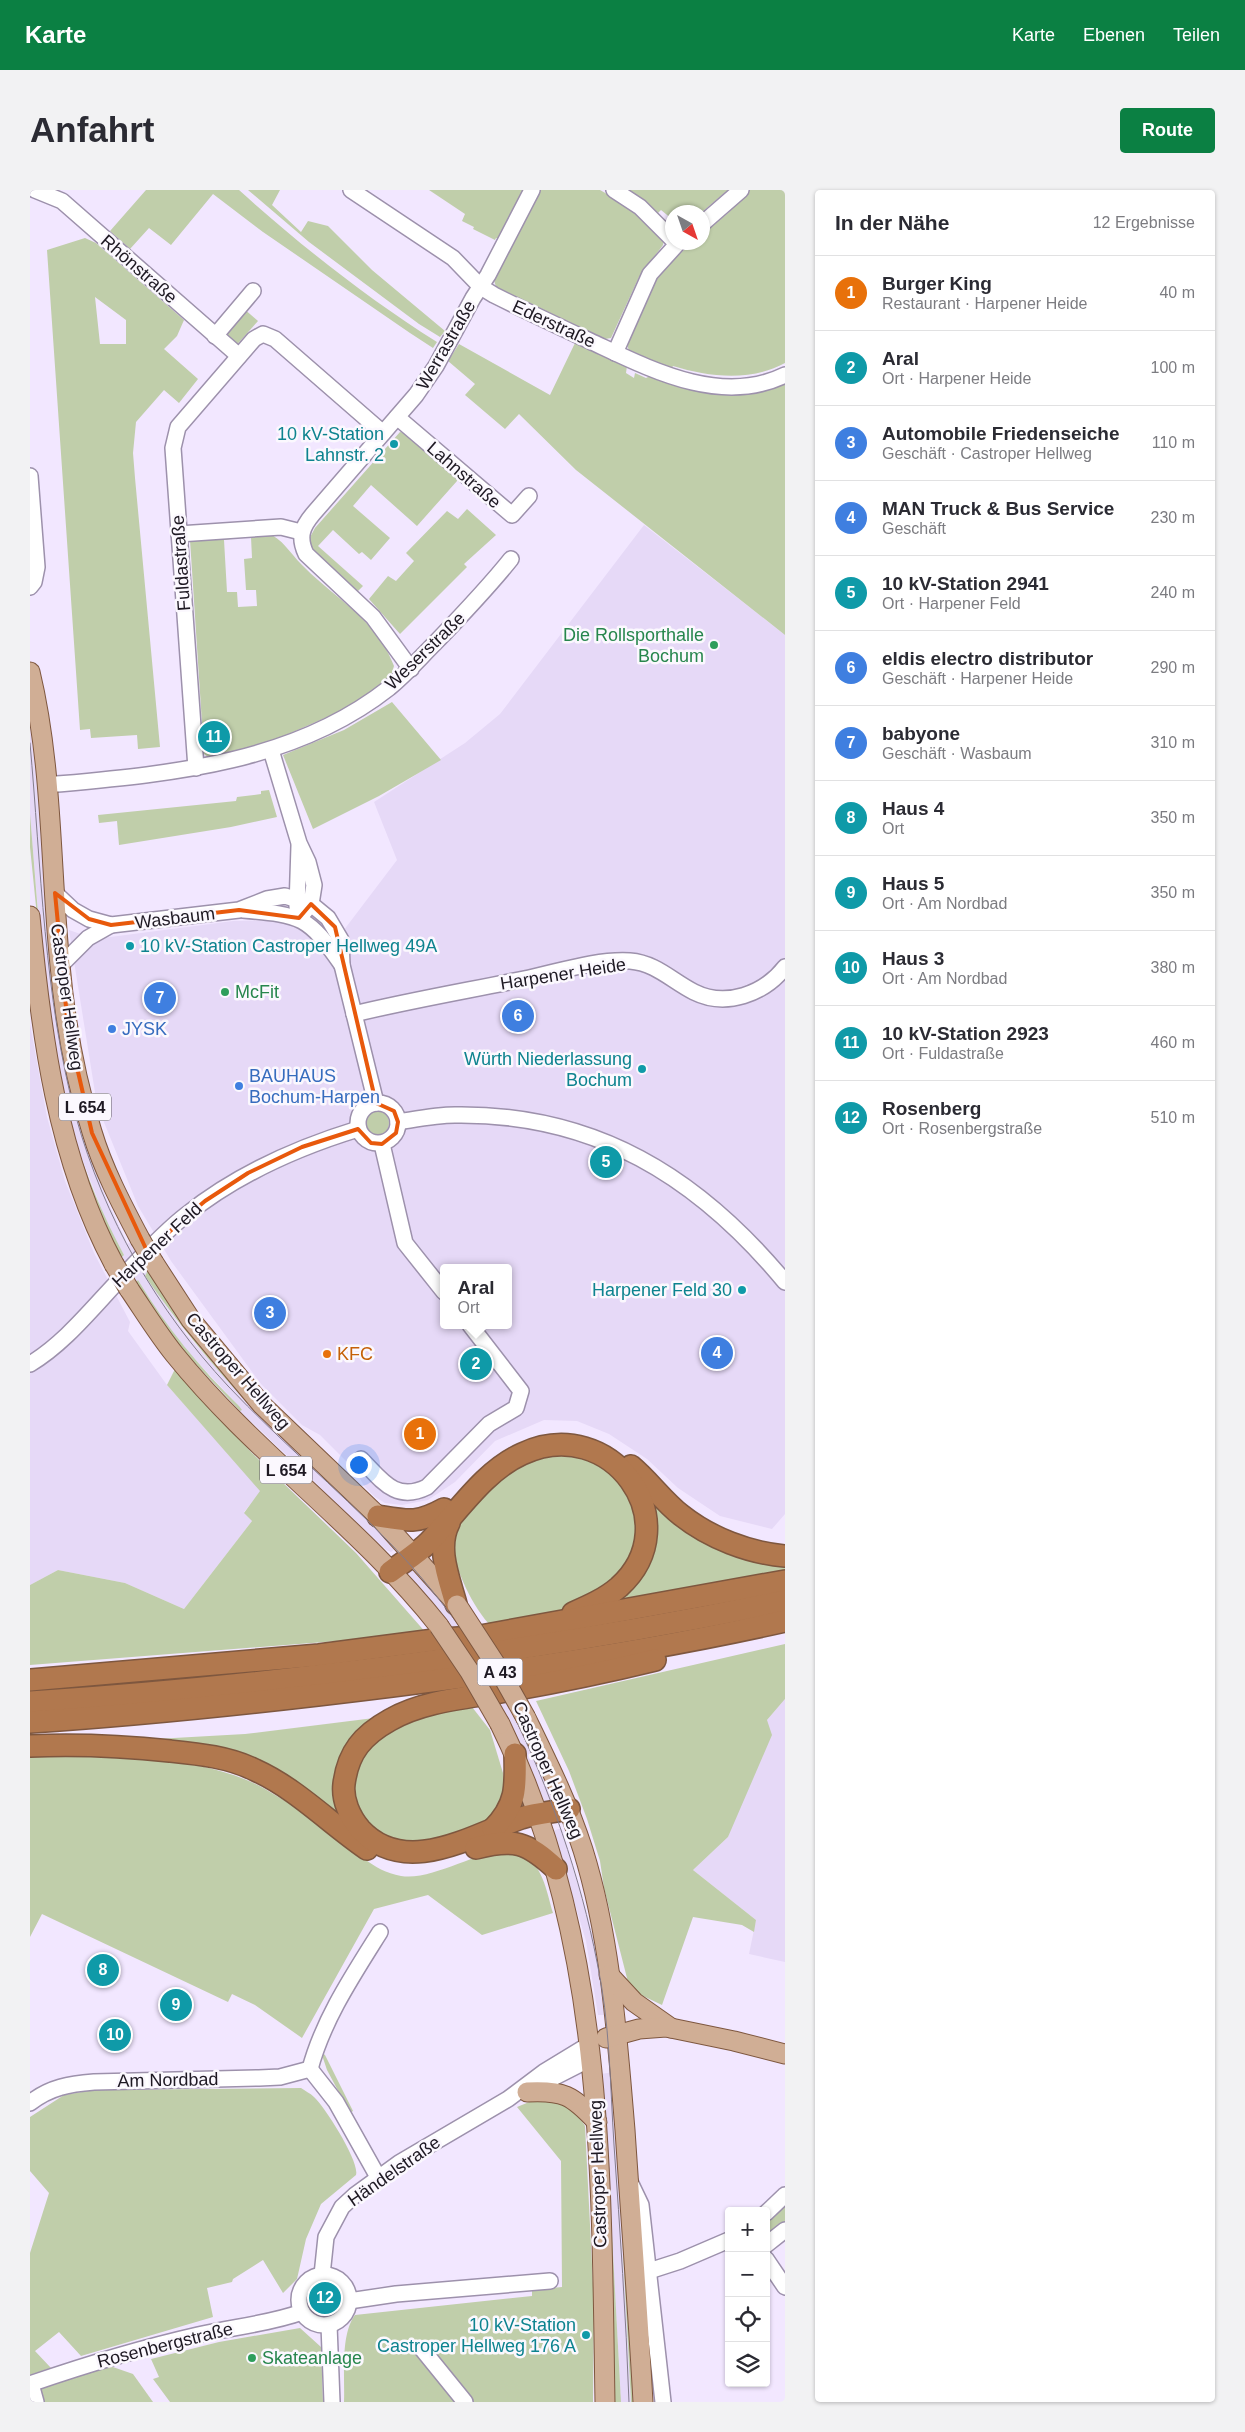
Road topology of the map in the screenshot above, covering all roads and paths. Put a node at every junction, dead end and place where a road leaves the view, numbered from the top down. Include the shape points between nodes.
1 (35, 190) edge
2 (351, 190) edge
3 (532, 190) edge
4 (614, 190) edge
5 (741, 190) edge
6 (710, 217) edge
7 (665, 231) edge
8 (670, 250) edge
9 (481, 287) junction
10 (253, 291) dead end
11 (215, 336) junction
12 (614, 352) junction
13 (239, 356) junction
14 (785, 375) edge
15 (397, 417) junction
16 (383, 433) junction
17 (30, 476) edge
18 (529, 496) dead end
19 (301, 532) junction
20 (180, 534) junction
21 (511, 559) dead end
22 (30, 587) edge
23 (411, 669) junction
24 (30, 672) edge
25 (271, 750) junction
26 (196, 768) junction
27 (48, 785) junction
28 (299, 843) junction
29 (54, 893) junction
30 (296, 898) junction
31 (311, 904) junction
32 (239, 910) junction
33 (30, 916) edge
34 (299, 918) junction
35 (111, 926) junction
36 (342, 965) junction
37 (60, 966) junction
38 (785, 967) edge
39 (33, 977) edge
40 (354, 1014) junction
41 (376, 1103) junction
42 (398, 1122) junction
43 (358, 1129) junction
44 (382, 1144) junction
45 (785, 1282) edge
46 (440, 1287) edge
47 (473, 1329) edge
48 (30, 1364) edge
49 (361, 1458) dead end
50 (450, 1510) junction
51 (378, 1516) junction
52 (411, 1551) junction
53 (785, 1556) edge
54 (390, 1572) junction
55 (785, 1581) edge
56 (785, 1601) edge
57 (457, 1605) junction
58 (785, 1621) edge
59 (785, 1631) edge
60 (440, 1633) junction
61 (30, 1680) edge
62 (30, 1702) edge
63 (30, 1722) edge
64 (30, 1746) edge
65 (514, 1754) junction
66 (569, 1809) junction
67 (540, 1818) junction
68 (491, 1831) junction
69 (456, 1853) junction
70 (556, 1869) junction
71 (380, 1932) dead end
72 (609, 1974) junction
73 (671, 2028) junction
74 (699, 2035) junction
75 (617, 2041) junction
76 (591, 2051) junction
77 (785, 2054) edge
78 (310, 2069) junction
79 (527, 2092) junction
80 (508, 2099) junction
81 (30, 2103) edge
82 (596, 2122) junction
83 (378, 2178) junction
84 (628, 2178) junction
85 (785, 2195) edge
86 (770, 2208) edge
87 (785, 2230) edge
88 (725, 2242) edge
89 (770, 2242) edge
90 (770, 2264) edge
91 (649, 2271) junction
92 (322, 2275) junction
93 (550, 2281) dead end
94 (785, 2287) edge
95 (349, 2300) junction
96 (302, 2312) junction
97 (329, 2325) junction
98 (422, 2349) dead end
99 (31, 2384) edge
100 (36, 2402) edge
101 (332, 2402) edge
102 (465, 2402) edge
103 (605, 2402) edge
104 (643, 2402) edge
105 (663, 2402) edge

1 - 11 street, Rhönstraße via 62,201
2 - 9 street, Ederstraße via 450,255
3 - 9 street, Werrastraße
4 - 7 street via 640,207
5 - 6 street
8 - 12 street via 650,274
9 - 12 street, Ederstraße
9 - 15 street, Werrastraße via 436,366
10 - 11 street
11 - 13 street, Rhönstraße
12 - 14 street, Ederstraße via 684,381 718,386 761,383
13 - 16 street, Fuldastraße via 263,334 274,339
13 - 20 street, Fuldastraße via 178,427 174,438
15 - 16 street, Werrastraße
15 - 18 street, Lahnstraße via 512,515
16 - 19 street, Werrastraße
17 - 22 street via 37,567
19 - 20 street via 281,527
19 - 23 street via 306,554 373,617
20 - 26 street, Fuldastraße
21 - 23 street, Weserstraße via 479,598
23 - 25 street, Weserstraße via 357,709
24 - 27 main road, Castroper Hellweg / L 654 via 39,709
25 - 26 street, Weserstraße
25 - 28 street
26 - 27 street, Weserstraße
27 - 29 main road, Castroper Hellweg / L 654
28 - 30 street
28 - 31 street via 314,885
29 - 35 street, Wasbaum via 73,910
29 - 37 main road, Castroper Hellweg / L 654
30 - 31 street, Wasbaum
30 - 32 street, Wasbaum via 267,899
30 - 34 street
31 - 34 street
31 - 36 street, Wasbaum via 335,927 341,940
32 - 34 street, Wasbaum
32 - 35 street, Wasbaum
33 - 39 main road, Castroper Hellweg / L 654
34 - 36 street via 321,934
35 - 37 street, Wasbaum via 88,938
36 - 40 street
37 - 51 main road, Castroper Hellweg / L 654, bridge via 75,1066 92,1133 116,1193 140,1239 196,1327 262,1406
38 - 40 street, Harpener Heide via 767,986 735,998 694,992 658,969 630,961 582,967
39 - 54 main road, Castroper Hellweg / L 654, bridge via 74,1170 88,1211 114,1264 175,1354 219,1404
40 - 41 street
41 - 42 street via 394,1111
41 - 43 street via 364,1108
42 - 44 street via 396,1134
42 - 45 street via 453,1115 510,1117 571,1128 598,1138 652,1165 699,1197 738,1231
43 - 44 street via 362,1137 371,1143
43 - 48 street, Harpener Feld via 302,1147 248,1173 205,1201 169,1230 54,1348
44 - 46 street via 405,1243
47 - 49 street via 521,1391 516,1408 489,1424 427,1487 416,1493 394,1490
50 - 51 highway via 411,1521
50 - 52 highway
50 - 53 highway via 497,1460 517,1447 556,1436 576,1437 616,1454 682,1516 715,1536 748,1549
50 - 57 highway via 442,1552
50 - 60 highway via 521,1454 549,1446 584,1447 606,1456 633,1483 641,1498 645,1531 638,1560 629,1575 619,1587 594,1604 565,1616 470,1632
51 - 52 main road, Castroper Hellweg / L 654
52 - 54 highway
52 - 57 main road, Castroper Hellweg / L 654
54 - 60 main road, Castroper Hellweg / L 654
55 - 60 highway via 474,1637
56 - 62 highway, A 43 via 584,1639 353,1673 204,1689
57 - 66 main road, Castroper Hellweg / L 654, bridge via 526,1718
58 - 63 highway, A 43 via 635,1650 452,1678 213,1708
59 - 68 highway via 588,1676 422,1706 389,1721 358,1746 347,1766 344,1788 347,1806 358,1826 377,1844 416,1853
60 - 61 highway via 319,1655
60 - 65 main road, Castroper Hellweg / L 654, bridge via 470,1672
64 - 69 highway via 132,1746 226,1760 279,1782 349,1837 384,1858 426,1862
65 - 67 main road, Castroper Hellweg / L 654
65 - 68 highway via 512,1804
66 - 67 highway
66 - 72 main road, Castroper Hellweg / L 654 via 588,1868
67 - 68 highway via 522,1818
67 - 69 highway
67 - 70 main road, Castroper Hellweg / L 654
69 - 70 highway via 502,1842 518,1842
70 - 76 main road, Castroper Hellweg / L 654 via 573,1944
71 - 78 street via 349,1982 316,2046
72 - 73 main road via 634,2002
72 - 75 main road, Castroper Hellweg / L 654
73 - 74 main road
73 - 75 main road via 639,2029
74 - 75 main road
74 - 77 main road
75 - 76 main road
75 - 84 main road, Castroper Hellweg / L 654
76 - 79 street, Händelstraße
76 - 80 street, Händelstraße via 544,2072
76 - 82 main road, Castroper Hellweg / L 654
78 - 81 street, Am Nordbad via 280,2077 68,2084 52,2089
78 - 83 street via 336,2102
79 - 80 street, Händelstraße
79 - 82 main road, Händelstraße via 550,2090 574,2099
80 - 83 street, Händelstraße
82 - 103 main road, Castroper Hellweg / L 654
83 - 92 street, Händelstraße via 348,2201 333,2220 326,2237
84 - 91 street, Castroper Hellweg via 642,2205
84 - 104 main road, Castroper Hellweg / L 654
85 - 86 street
87 - 89 street
88 - 91 street
90 - 94 street
91 - 105 street, Castroper Hellweg
92 - 95 street via 332,2276 341,2282
92 - 96 street via 311,2278 303,2286 299,2303
93 - 95 street
95 - 97 street via 343,2316
96 - 97 street via 313,2322
96 - 99 street, Rosenbergstraße via 112,2357
97 - 101 street
98 - 102 street
99 - 100 street

